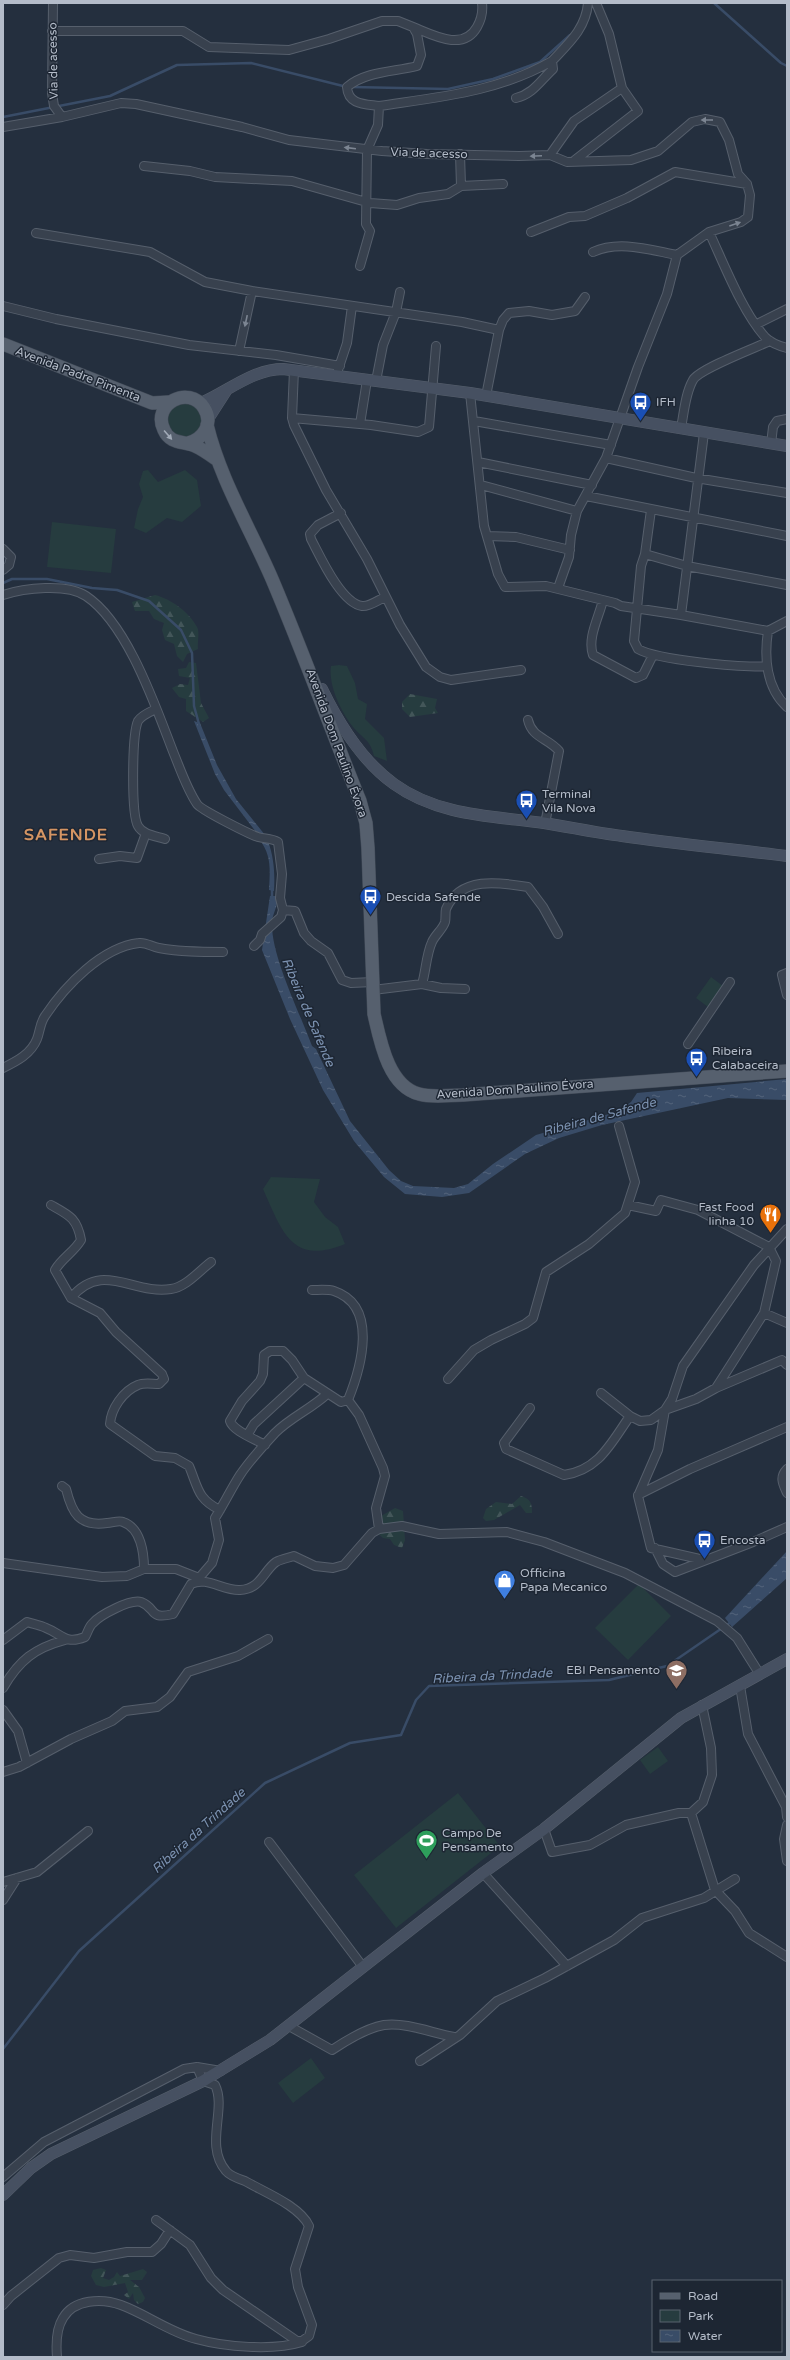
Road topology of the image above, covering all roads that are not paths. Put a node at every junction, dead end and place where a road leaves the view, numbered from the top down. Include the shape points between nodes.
1 (53, 3) edge
2 (482, 3) edge
3 (588, 3) edge
4 (596, 3) edge
5 (413, 27) junction
6 (52, 31) junction
7 (552, 61) junction
8 (622, 88) junction
9 (516, 98) dead end
10 (379, 106) junction
11 (62, 117) junction
12 (3, 127) edge
13 (367, 150) junction
14 (460, 154) junction
15 (550, 155) junction
16 (575, 160) junction
17 (144, 166) dead end
18 (503, 184) dead end
19 (747, 184) junction
20 (461, 186) junction
21 (366, 201) junction
22 (530, 232) dead end
23 (709, 232) junction
24 (36, 234) dead end
25 (593, 252) dead end
26 (677, 255) junction
27 (360, 266) dead end
28 (252, 291) junction
29 (400, 292) dead end
30 (585, 297) dead end
31 (3, 306) edge
32 (352, 306) junction
33 (787, 309) edge
34 (396, 312) junction
35 (757, 324) junction
36 (499, 330) junction
37 (770, 341) junction
38 (3, 344) edge
39 (436, 346) dead end
40 (787, 348) edge
41 (239, 351) junction
42 (294, 370) junction
43 (338, 370) junction
44 (372, 380) junction
45 (433, 389) junction
46 (226, 391) junction
47 (470, 393) junction
48 (486, 396) junction
49 (169, 402) junction
50 (152, 403) junction
51 (201, 403) junction
52 (162, 414) junction
53 (292, 418) junction
54 (619, 419) junction
55 (787, 419) edge
56 (474, 421) junction
57 (207, 422) junction
58 (360, 424) junction
59 (681, 428) junction
60 (704, 433) junction
61 (188, 443) junction
62 (771, 444) junction
63 (611, 445) junction
64 (787, 446) edge
65 (606, 458) junction
66 (216, 459) junction
67 (478, 462) junction
68 (696, 478) junction
69 (481, 484) junction
70 (592, 485) junction
71 (787, 493) edge
72 (586, 496) junction
73 (651, 510) junction
74 (577, 511) junction
75 (341, 513) junction
76 (693, 518) junction
77 (487, 536) junction
78 (787, 536) edge
79 (3, 549) edge
80 (570, 550) junction
81 (645, 554) junction
82 (687, 566) junction
83 (3, 570) edge
84 (787, 585) edge
85 (558, 588) junction
86 (3, 595) edge
87 (385, 597) junction
88 (603, 600) junction
89 (637, 608) junction
90 (681, 616) junction
91 (787, 621) edge
92 (768, 631) junction
93 (302, 649) junction
94 (653, 655) junction
95 (766, 666) junction
96 (521, 670) dead end
97 (787, 707) edge
98 (156, 709) junction
99 (528, 720) dead end
100 (545, 824) junction
101 (146, 833) junction
102 (165, 839) dead end
103 (787, 856) edge
104 (99, 859) dead end
105 (282, 914) junction
106 (558, 934) dead end
107 (254, 946) dead end
108 (223, 952) dead end
109 (787, 973) edge
110 (730, 982) dead end
111 (422, 984) junction
112 (373, 986) junction
113 (465, 989) dead end
114 (787, 995) edge
115 (688, 1044) dead end
116 (3, 1068) edge
117 (787, 1071) edge
118 (619, 1126) dead end
119 (51, 1205) dead end
120 (628, 1205) junction
121 (787, 1228) edge
122 (769, 1247) junction
123 (211, 1262) dead end
124 (312, 1290) dead end
125 (71, 1298) junction
126 (764, 1313) junction
127 (787, 1323) edge
128 (785, 1361) edge
129 (304, 1378) junction
130 (448, 1379) dead end
131 (716, 1388) junction
132 (601, 1393) dead end
133 (326, 1394) junction
134 (348, 1400) junction
135 (530, 1408) dead end
136 (665, 1410) junction
137 (630, 1416) junction
138 (787, 1427) edge
139 (248, 1434) junction
140 (265, 1445) junction
141 (787, 1469) edge
142 (62, 1486) dead end
143 (787, 1493) edge
144 (638, 1496) junction
145 (220, 1510) junction
146 (787, 1526) edge
147 (379, 1529) junction
148 (655, 1548) junction
149 (704, 1560) junction
150 (3, 1563) edge
151 (144, 1569) junction
152 (198, 1580) junction
153 (268, 1639) dead end
154 (3, 1640) edge
155 (65, 1640) junction
156 (787, 1659) edge
157 (759, 1673) junction
158 (740, 1686) junction
159 (3, 1688) edge
160 (702, 1705) junction
161 (3, 1710) edge
162 (27, 1763) junction
163 (3, 1772) edge
164 (691, 1813) junction
165 (787, 1817) edge
166 (787, 1825) edge
167 (544, 1829) junction
168 (88, 1831) dead end
169 (269, 1842) dead end
170 (787, 1861) edge
171 (483, 1873) junction
172 (17, 1878) junction
173 (735, 1879) dead end
174 (3, 1882) edge
175 (716, 1890) junction
176 (3, 1900) edge
177 (787, 1958) edge
178 (567, 1966) junction
179 (363, 1967) junction
180 (289, 2026) junction
181 (454, 2037) junction
182 (420, 2061) dead end
183 (197, 2068) junction
184 (222, 2071) junction
185 (203, 2081) junction
186 (3, 2177) edge
187 (3, 2195) edge
188 (156, 2220) dead end
189 (170, 2230) junction
190 (3, 2305) edge
191 (302, 2341) junction
192 (57, 2357) edge

1 - 6 street, Via de acesso
2 - 5 street via 480,21 468,38 459,41 441,38
3 - 7 street via 587,16 579,32
4 - 8 street via 609,34
5 - 6 street via 398,21 382,21 329,40 290,50 209,48 183,31
5 - 10 street via 421,55 417,66 355,80 347,87 347,94 354,102
6 - 11 street, Via de acesso via 52,93 54,106
7 - 9 street via 553,69 535,90 527,96
7 - 10 street via 530,74 485,89
8 - 15 street via 574,121
8 - 16 street via 638,111
10 - 13 street via 378,125
11 - 12 street
13 -> 11 street, Via de acesso via 289,140 136,104 122,104
13 - 14 street, Via de acesso
13 - 21 street
15 -> 14 street, Via de acesso
14 - 20 street
15 - 16 street, Via de acesso via 567,162
19 -> 16 street, Via de acesso via 738,174 729,140 720,122 705,118 692,122 658,151 631,160
17 - 21 street via 190,171 215,177 292,181
18 - 20 street
19 - 22 street via 675,172 627,198 585,216 569,217
23 -> 19 street, Via de acesso via 741,222 748,217 750,195
20 - 21 street via 448,194 419,198 397,205
21 - 27 street via 366,224 370,231
23 - 26 street, Via de acesso
23 - 35 street via 737,291
24 - 28 street via 150,252 205,282
25 - 26 street via 604,247 623,246
26 - 54 street via 667,294
28 - 32 street
28 -> 41 street
29 - 34 street
30 - 36 street via 575,312 552,315 529,311 509,313
31 - 41 street via 189,345
32 - 34 street
32 - 43 street via 347,343
33 - 35 street
34 - 36 street
34 - 44 street
35 - 37 street
36 - 48 street
37 - 40 street
37 - 59 street via 694,378 689,388
38 - 50 main road, Avenida Padre Pimenta
39 - 45 street
41 - 43 street
42 - 43 street
42 - 46 street via 268,370
42 - 53 street
43 - 44 street
44 - 45 street
44 - 58 street
45 - 47 street
45 - 58 street via 429,427 424,430 418,432
46 - 51 street
46 - 57 street
47 - 48 street
47 - 56 street
48 - 54 street
49 - 50 main road
49 - 51 main road via 182,397 195,399
49 - 52 main road
50 - 52 main road
51 - 57 main road via 205,409
52 -> 61 main road via 161,422 167,436
53 - 58 street
53 - 75 street via 326,490
54 - 59 street
54 - 63 street
55 - 62 street via 777,421 773,427
56 - 63 street
56 - 67 street
57 - 61 main road via 201,437
57 - 66 main road, Avenida Dom Paulino Évora
59 - 60 street
60 - 62 street
60 - 68 street
61 - 66 main road
62 - 64 street
63 - 65 street
65 - 68 street
65 - 70 street
66 - 93 main road, Avenida Dom Paulino Évora
67 - 69 street
67 - 70 street
68 - 71 street
68 - 76 street
69 - 74 street
69 - 77 street via 481,510
70 - 72 street
72 - 73 street
72 - 74 street
73 - 76 street
73 - 81 street
74 - 80 street
75 - 87 street
75 - 87 street via 313,529 311,539 340,589 356,604 367,606
76 - 78 street
76 - 82 street
77 - 80 street via 516,537
77 - 85 street via 498,574 505,587 527,585
79 - 83 street via 11,557 9,565
80 - 85 street
81 - 82 street
81 - 89 street via 641,566
82 - 84 street
82 - 90 street
85 - 88 street
86 - 98 street via 30,589 58,588 86,596 108,617 128,646
87 - 96 street via 426,667 440,677 451,680
88 - 89 street
88 - 94 street via 599,619 594,626 593,655 636,678 643,675
89 - 90 street
89 - 94 street via 634,641 638,649
90 - 92 street
91 - 92 street
92 - 95 street via 765,648
93 - 100 street via 337,720 371,765 394,784 438,807 462,813
93 - 112 main road, Avenida Dom Paulino Évora via 366,823 371,890
94 - 95 street
95 - 97 street via 772,685 781,702
98 - 101 street via 141,717 136,728 133,783 135,813 137,825
98 - 105 street via 198,806 259,837 271,838 278,842
99 - 100 street via 534,734 559,751
100 - 103 street via 624,837
101 - 102 street
101 - 104 street via 137,858 120,856
105 - 107 street
105 - 112 street via 295,911 304,932 311,941 328,953 342,980
106 - 111 street via 528,887 500,882 480,883 466,888 454,897 446,910 445,923 432,942
108 - 116 street via 187,952 157,948 141,942 120,946 95,962 68,986 44,1017 29,1051 19,1060
109 - 114 street via 782,975
110 - 115 street
111 - 112 street
111 - 113 street
112 - 117 main road, Avenida Dom Paulino Évora via 374,1014 393,1072 406,1087 419,1094 463,1095
118 - 120 street via 635,1182
119 - 125 street via 69,1215 78,1225 81,1240 75,1250 60,1261 55,1270
120 - 122 street via 656,1211 662,1200 698,1210
120 - 130 street via 625,1213 614,1224 546,1272 532,1318 474,1350
121 - 122 street
122 - 126 street via 776,1261
122 - 136 street via 744,1278 683,1366 672,1399
123 - 125 street via 183,1284 172,1289 159,1290 101,1280 80,1287
124 - 134 street via 333,1291 355,1305 361,1317 361,1356
125 - 145 street via 100,1313 116,1332 162,1374 164,1380 159,1384 143,1383 128,1390 114,1410 110,1424 155,1456 175,1458 190,1466 199,1494 208,1504
126 - 127 street
126 - 131 street
128 - 131 street
129 - 133 street
129 - 139 street via 254,1424
129 - 139 street via 283,1351 270,1351 264,1355 260,1381 242,1401 230,1421 231,1426 237,1431
131 - 136 street via 696,1400
132 - 137 street
133 - 134 street via 341,1402
133 - 140 street via 315,1405 290,1419
134 - 147 street via 359,1415 385,1476 376,1508
135 - 137 street via 504,1443 506,1449 564,1475 591,1466
136 - 137 street via 651,1420 640,1421
136 - 144 street via 658,1450
138 - 144 street via 690,1469
139 - 140 street
140 - 145 street via 240,1475
141 - 143 street via 781,1480
142 - 151 street via 66,1489 71,1509 80,1518 96,1524 122,1521 132,1527 144,1549
144 - 148 street via 648,1542 651,1548
145 - 152 street via 215,1518 219,1540 212,1563
146 - 149 street
147 - 152 street via 357,1548 344,1565 333,1568 315,1566 294,1556 276,1562 264,1578 253,1586 240,1590
147 - 157 street via 402,1526 445,1534 507,1532 544,1542 624,1573 717,1621 737,1638
148 - 149 street
148 - 149 street via 663,1564 672,1572 682,1571
150 - 151 street via 102,1577 127,1576
151 - 152 street via 176,1569
152 - 155 street via 191,1584 173,1614 162,1617 143,1603 136,1602 101,1616 92,1624 85,1637
153 - 162 street via 238,1656 188,1672 170,1697 157,1707 125,1711 112,1721
154 - 155 street via 27,1622 48,1628
155 - 159 street via 42,1646 23,1661
156 - 157 street
157 - 158 street
158 - 160 street
158 - 165 street via 748,1734 786,1807
160 - 164 street via 711,1748 712,1775 703,1802
160 - 167 street via 674,1723
161 - 162 street via 18,1731
162 - 163 street
164 - 167 street via 679,1813 626,1825 590,1845 552,1852
164 - 175 street
166 - 170 street via 784,1839
167 - 171 street
168 - 172 street via 37,1872
169 - 179 street
171 - 178 street
171 - 179 street
172 - 174 street
172 - 176 street
173 - 175 street
175 - 177 street via 735,1911 749,1933
175 - 178 street via 704,1898 642,1918 614,1940
178 - 181 street via 497,2002 460,2035
179 - 180 street
180 - 181 street via 332,2050 352,2037 384,2025 400,2025
180 - 184 street
181 - 182 street
183 - 184 street
183 - 185 street
183 - 186 street via 184,2069 44,2142
184 - 185 street
185 - 187 street via 51,2154 31,2168
185 - 191 street via 215,2085 219,2093 216,2139 220,2161 227,2172 294,2209 304,2216 309,2226 295,2269 298,2287 312,2325 309,2336
188 - 189 street
189 - 190 street via 162,2244 152,2252 128,2252 94,2258 70,2255 59,2258
189 - 191 street via 190,2245 211,2278 223,2290 297,2341
191 - 192 street via 287,2346 253,2346 196,2339 120,2304 92,2300 74,2306 62,2318 58,2333

